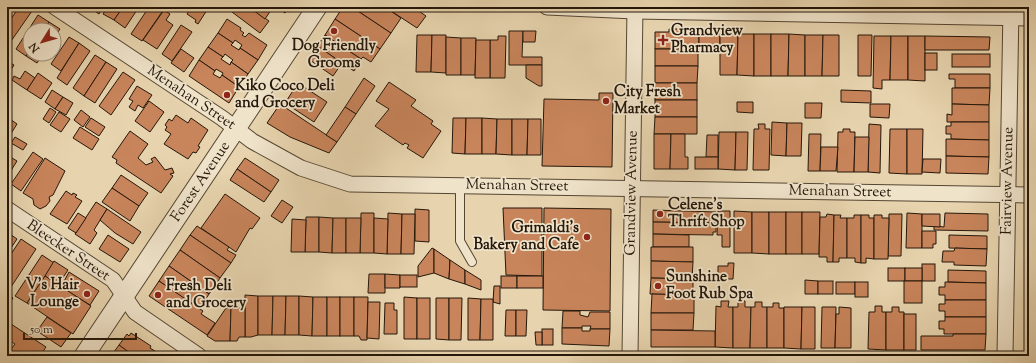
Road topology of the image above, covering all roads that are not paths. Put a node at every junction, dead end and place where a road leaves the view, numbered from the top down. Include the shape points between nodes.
1 (54, 7) edge
2 (317, 7) edge
3 (547, 7) edge
4 (635, 9) edge
5 (1011, 12) edge
6 (1029, 18) edge
7 (236, 129) junction
8 (460, 186) junction
9 (632, 188) junction
10 (1008, 195) junction
11 (1029, 195) edge
12 (7, 209) edge
13 (472, 262) dead end
14 (124, 295) junction
15 (84, 356) edge
16 (199, 356) edge
17 (630, 356) edge
18 (1005, 356) edge

1 - 7 street, Menahan Street
2 - 7 street, Forest Avenue
3 - 4 street
4 - 5 street
4 - 9 street, Grandview Avenue
5 - 6 street
5 - 10 street, Fairview Avenue
7 - 8 street, Menahan Street via 252,141 301,168 350,184
7 - 14 street, Forest Avenue
8 - 9 street, Menahan Street
8 - 13 lane via 460,241
9 - 10 street, Menahan Street
9 - 17 street, Grandview Avenue
10 - 11 street, Menahan Street
10 - 18 street, Fairview Avenue
12 - 14 street, Bleecker Street via 113,280
14 - 15 street, Forest Avenue
14 - 16 street, Bleecker Street via 135,312

